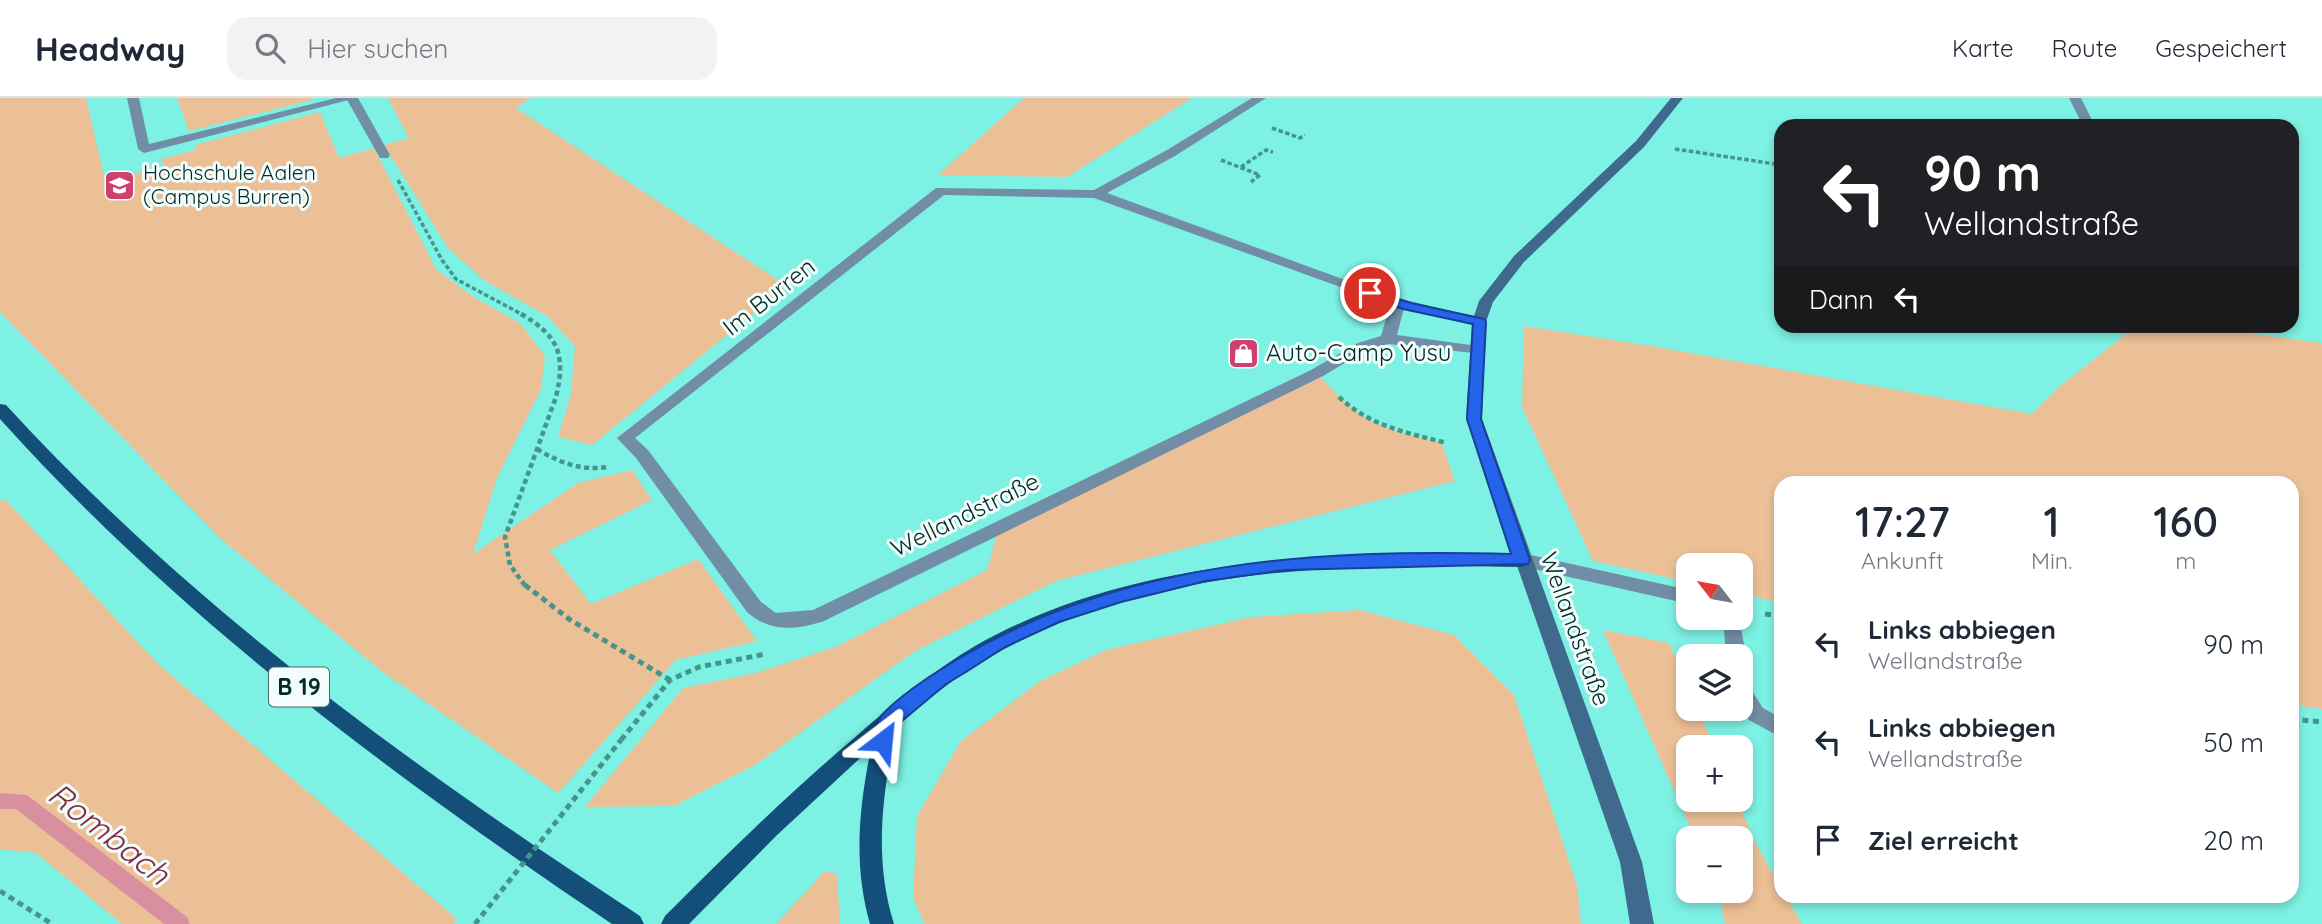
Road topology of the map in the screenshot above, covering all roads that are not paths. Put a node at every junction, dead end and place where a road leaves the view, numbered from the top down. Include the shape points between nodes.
1 (132, 98) edge
2 (351, 98) edge
3 (1260, 98) edge
4 (1677, 98) edge
5 (2075, 98) edge
6 (2086, 119) edge
7 (384, 155) road end
8 (1096, 194) junction
9 (1398, 303) junction
10 (1479, 322) junction
11 (1388, 339) junction
12 (1478, 351) junction
13 (0, 409) edge
14 (625, 438) joint
15 (1522, 560) junction
16 (1676, 594) edge
17 (1753, 709) edge
18 (887, 722) junction
19 (1774, 725) edge
20 (632, 924) edge
21 (673, 924) edge
22 (883, 924) edge
23 (1642, 924) edge

1 - 2 street via 144,149
2 - 7 street
3 - 8 street
4 - 10 main road, Wellandstraße via 1640,144 1519,260 1486,301
5 - 6 street
8 - 9 street
8 - 14 street, Im Burren via 941,191
9 - 10 street
9 - 11 street
10 - 12 main road, Wellandstraße
11 - 12 street, Wellandstraße
11 - 14 street, Wellandstraße via 1363,345 1317,373 817,616 785,622 766,619 754,607 642,454
12 - 15 main road, Wellandstraße via 1474,419
13 - 20 main road, B 19 via 93,508 305,692 478,820
15 - 16 street
15 - 18 main road via 1285,564 1206,575 1121,596 1053,617 999,643 940,679
15 - 23 main road, Wellandstraße via 1631,862
17 - 19 street
18 - 21 main road via 759,835
18 - 22 main road via 869,831 875,897

